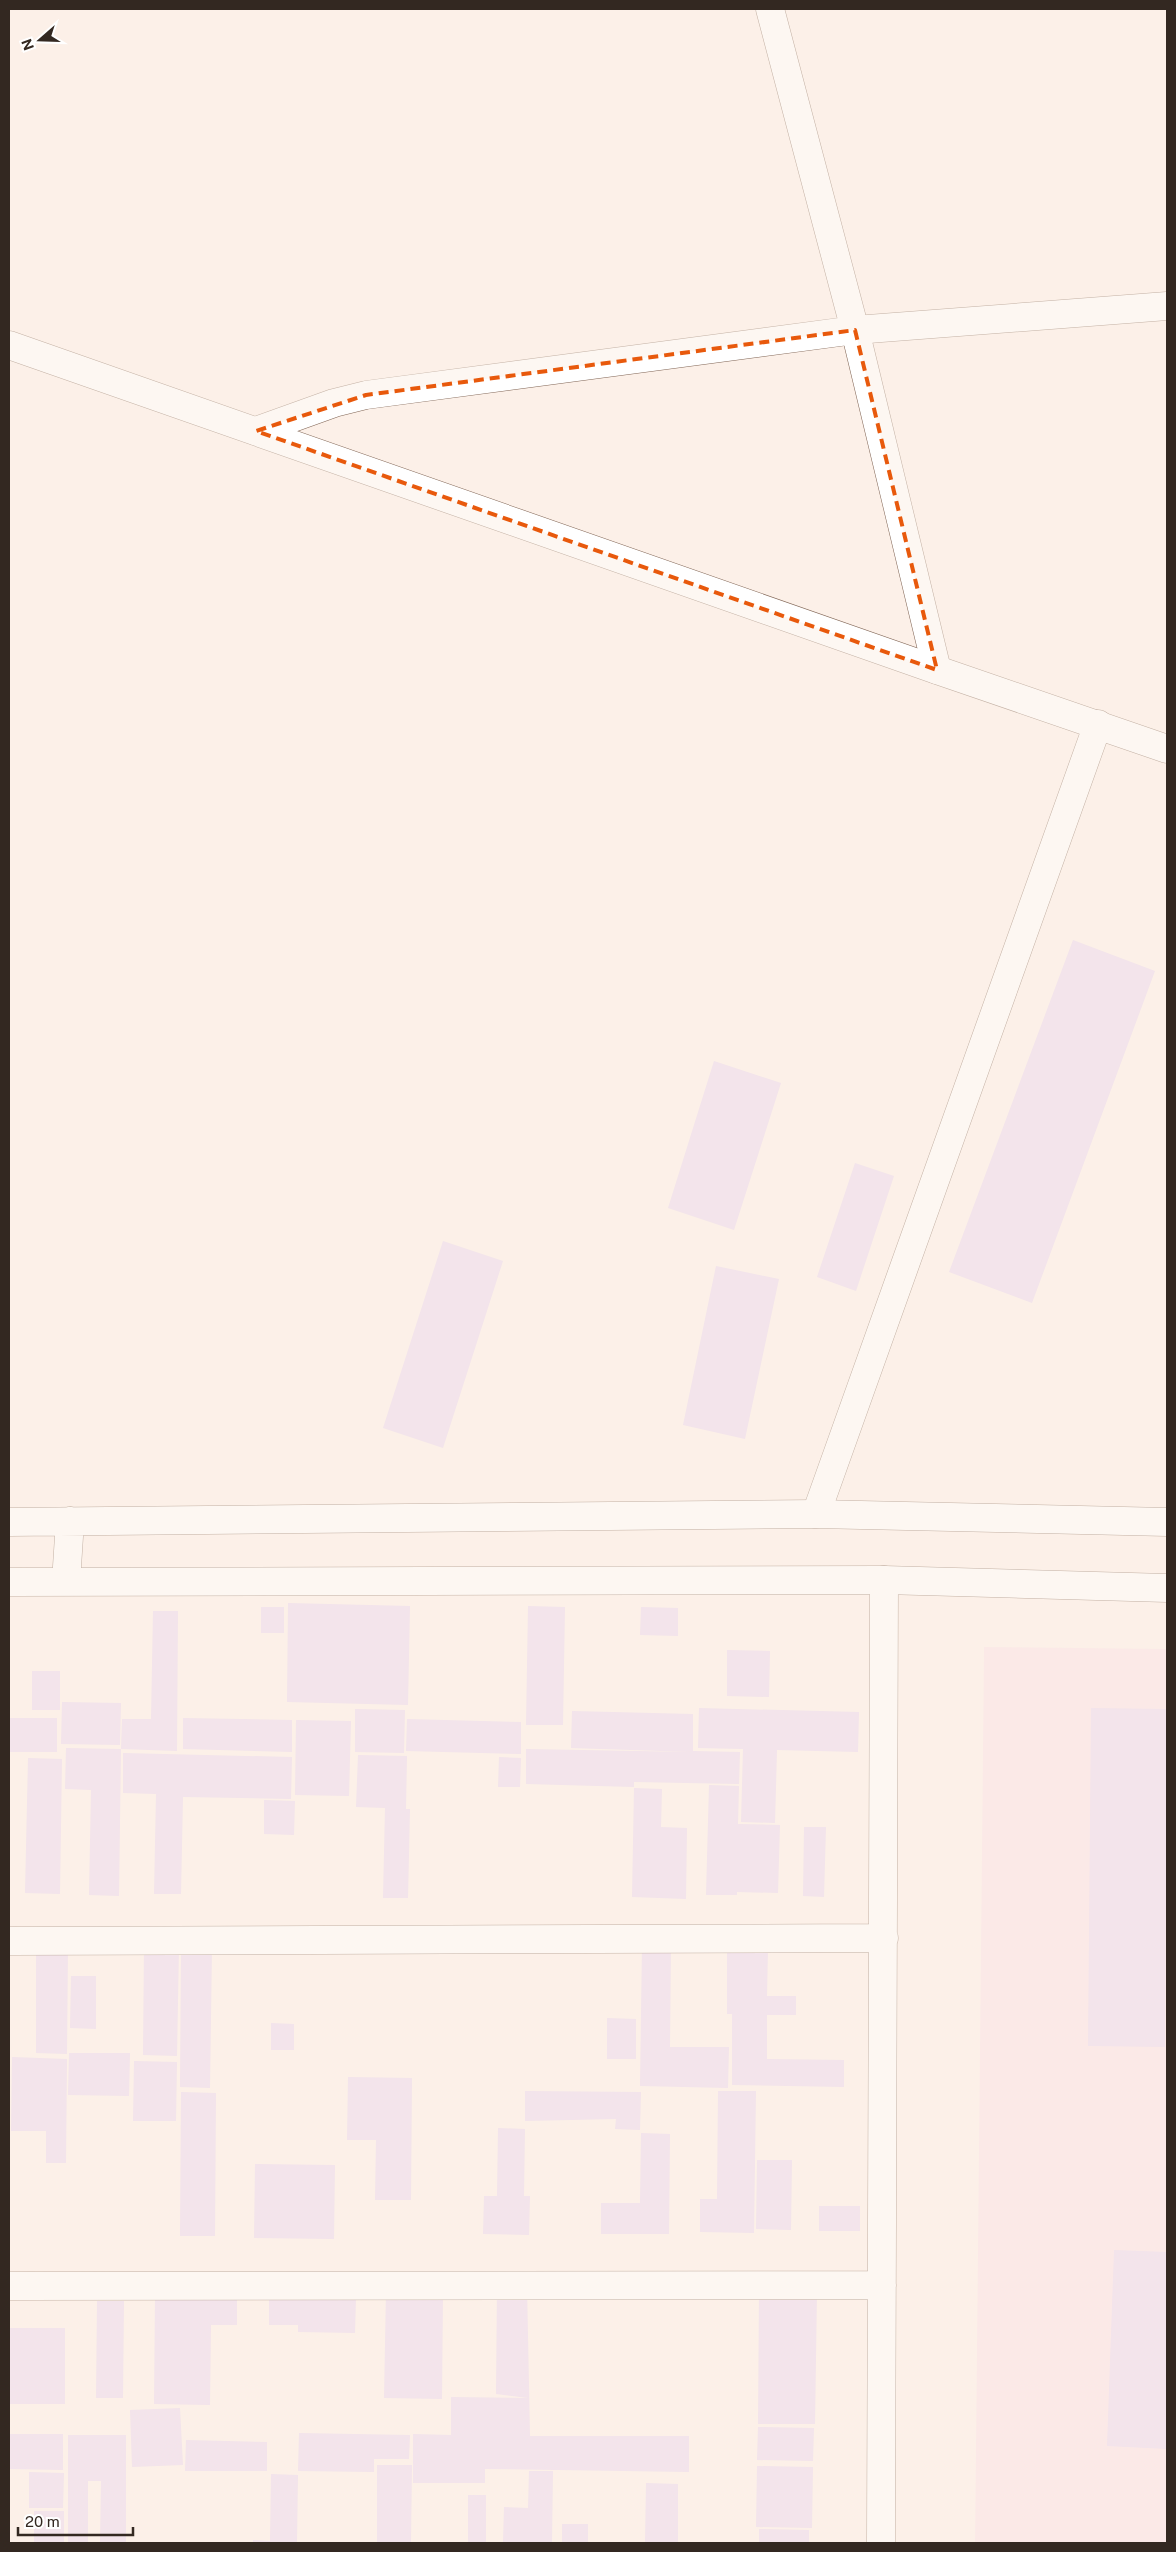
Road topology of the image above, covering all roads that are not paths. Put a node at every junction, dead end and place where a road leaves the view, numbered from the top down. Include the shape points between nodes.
1 (770, 9) edge
2 (1167, 306) edge
3 (855, 330) junction
4 (9, 345) edge
5 (256, 431) junction
6 (937, 670) junction
7 (1098, 724) junction
8 (1167, 748) edge
9 (816, 1514) junction
10 (70, 1521) junction
11 (9, 1522) edge
12 (1167, 1522) edge
13 (884, 1580) junction
14 (9, 1582) edge
15 (66, 1582) junction
16 (1167, 1588) edge
17 (884, 1938) junction
18 (9, 1941) edge
19 (882, 2284) junction
20 (9, 2286) edge
21 (881, 2543) edge

1 - 3 street
2 - 3 street
3 - 5 street via 366,395
3 - 6 street
4 - 5 street
5 - 6 street
6 - 7 street
7 - 8 street
7 - 9 street
9 - 10 street
9 - 12 street
10 - 11 street
10 - 15 street
13 - 15 street
13 - 16 street
13 - 17 street
14 - 15 street
17 - 18 street
17 - 19 street
19 - 20 street
19 - 21 street

